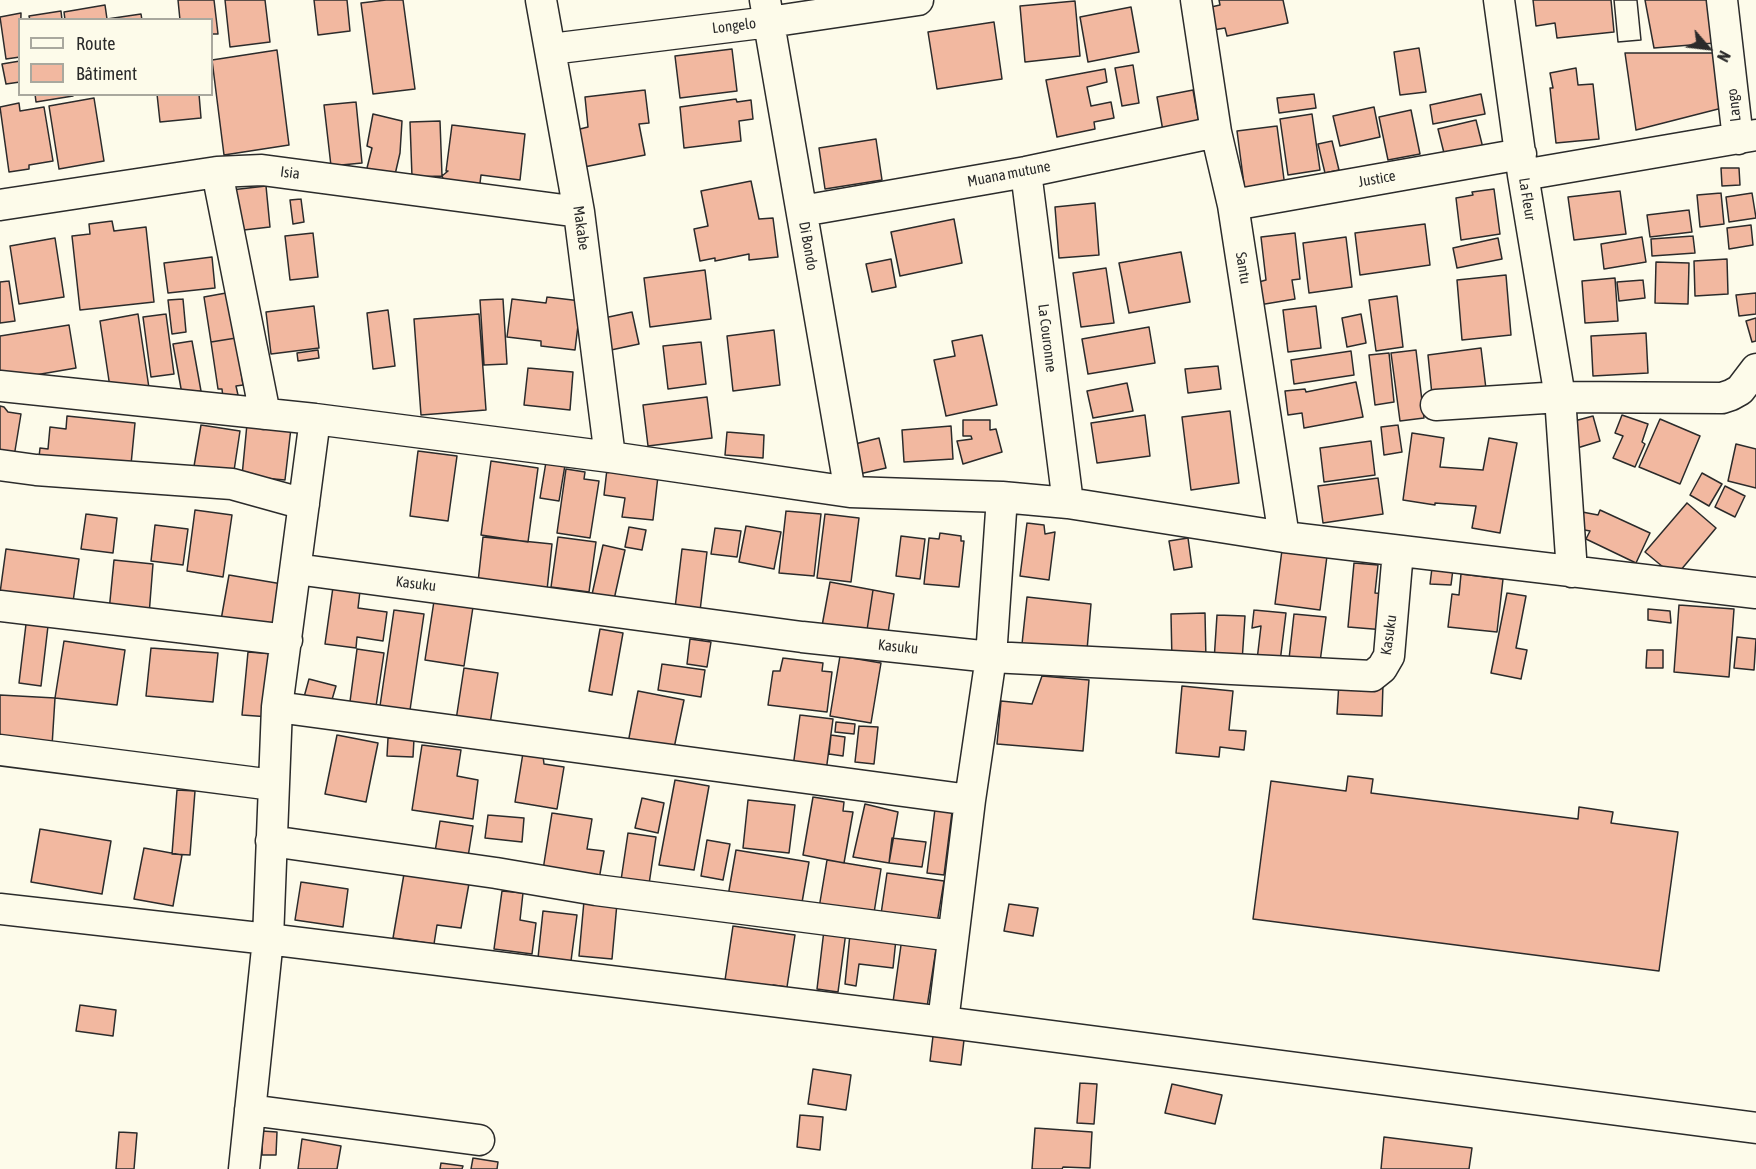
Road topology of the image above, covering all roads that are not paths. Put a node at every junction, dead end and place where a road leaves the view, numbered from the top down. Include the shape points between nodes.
1 (542, 0) edge
2 (918, 0) edge
3 (1196, 0) edge
4 (1499, 0) edge
5 (1722, 0) edge
6 (767, 11) edge
7 (551, 50) junction
8 (1216, 132) junction
9 (1747, 137) edge
10 (1522, 165) junction
11 (217, 172) junction
12 (1026, 172) junction
13 (0, 205) edge
14 (1233, 205) junction
15 (802, 211) junction
16 (579, 212) junction
17 (1756, 369) edge
18 (0, 387) edge
19 (1560, 397) junction
20 (1436, 405) dead end
21 (265, 414) junction
22 (315, 419) junction
23 (610, 457) junction
24 (0, 465) edge
25 (850, 492) junction
26 (1002, 497) junction
27 (1068, 503) junction
28 (304, 504) junction
29 (1284, 537) junction
30 (1398, 551) junction
31 (296, 569) junction
32 (1572, 572) junction
33 (1756, 593) edge
34 (0, 606) edge
35 (287, 640) junction
36 (991, 657) junction
37 (278, 706) junction
38 (0, 750) edge
39 (273, 785) junction
40 (970, 800) junction
41 (271, 841) junction
42 (0, 909) edge
43 (953, 936) junction
44 (268, 939) junction
45 (943, 1022) junction
46 (250, 1110) junction
47 (1756, 1128) edge
48 (479, 1140) dead end
49 (244, 1169) edge

1 - 7 street, Makabe
2 - 6 street, Longelo
3 - 8 street, Santu
4 - 10 street, La Fleur
5 - 9 street, Lango
6 - 7 street, Longelo
6 - 15 street, Di Bondo
7 - 16 street, Makabe
8 - 12 street, Muana mutune
8 - 14 street, Santu
9 - 10 street, Justice
10 - 14 street, Justice
10 - 19 street, La Fleur
11 - 13 street, Isia
11 - 16 street, Isia via 262,170
11 - 21 street
12 - 15 street, Muana mutune
12 - 27 street, La Couronne
14 - 29 street, Santu
15 - 25 street, Di Bondo
16 - 23 street, Makabe
17 - 19 street via 1740,390 1722,398
18 - 21 street
19 - 20 street
19 - 32 street, La Fleur
21 - 22 street
22 - 23 street
22 - 28 street
23 - 25 street
24 - 28 street via 231,484
25 - 26 street
26 - 27 street
26 - 36 street
27 - 29 street
28 - 31 street
29 - 30 street
30 - 32 street
30 - 36 street, Kasuku via 1389,656 1372,676
31 - 35 street
31 - 36 street, Kasuku via 802,637
32 - 33 street
34 - 35 street
35 - 37 street
36 - 40 street
37 - 39 street
37 - 40 street
38 - 39 street
39 - 41 street
40 - 43 street
41 - 43 street via 607,891
41 - 44 street
42 - 44 street
43 - 45 street
44 - 45 street
44 - 46 street
45 - 47 street
46 - 48 street
46 - 49 street

